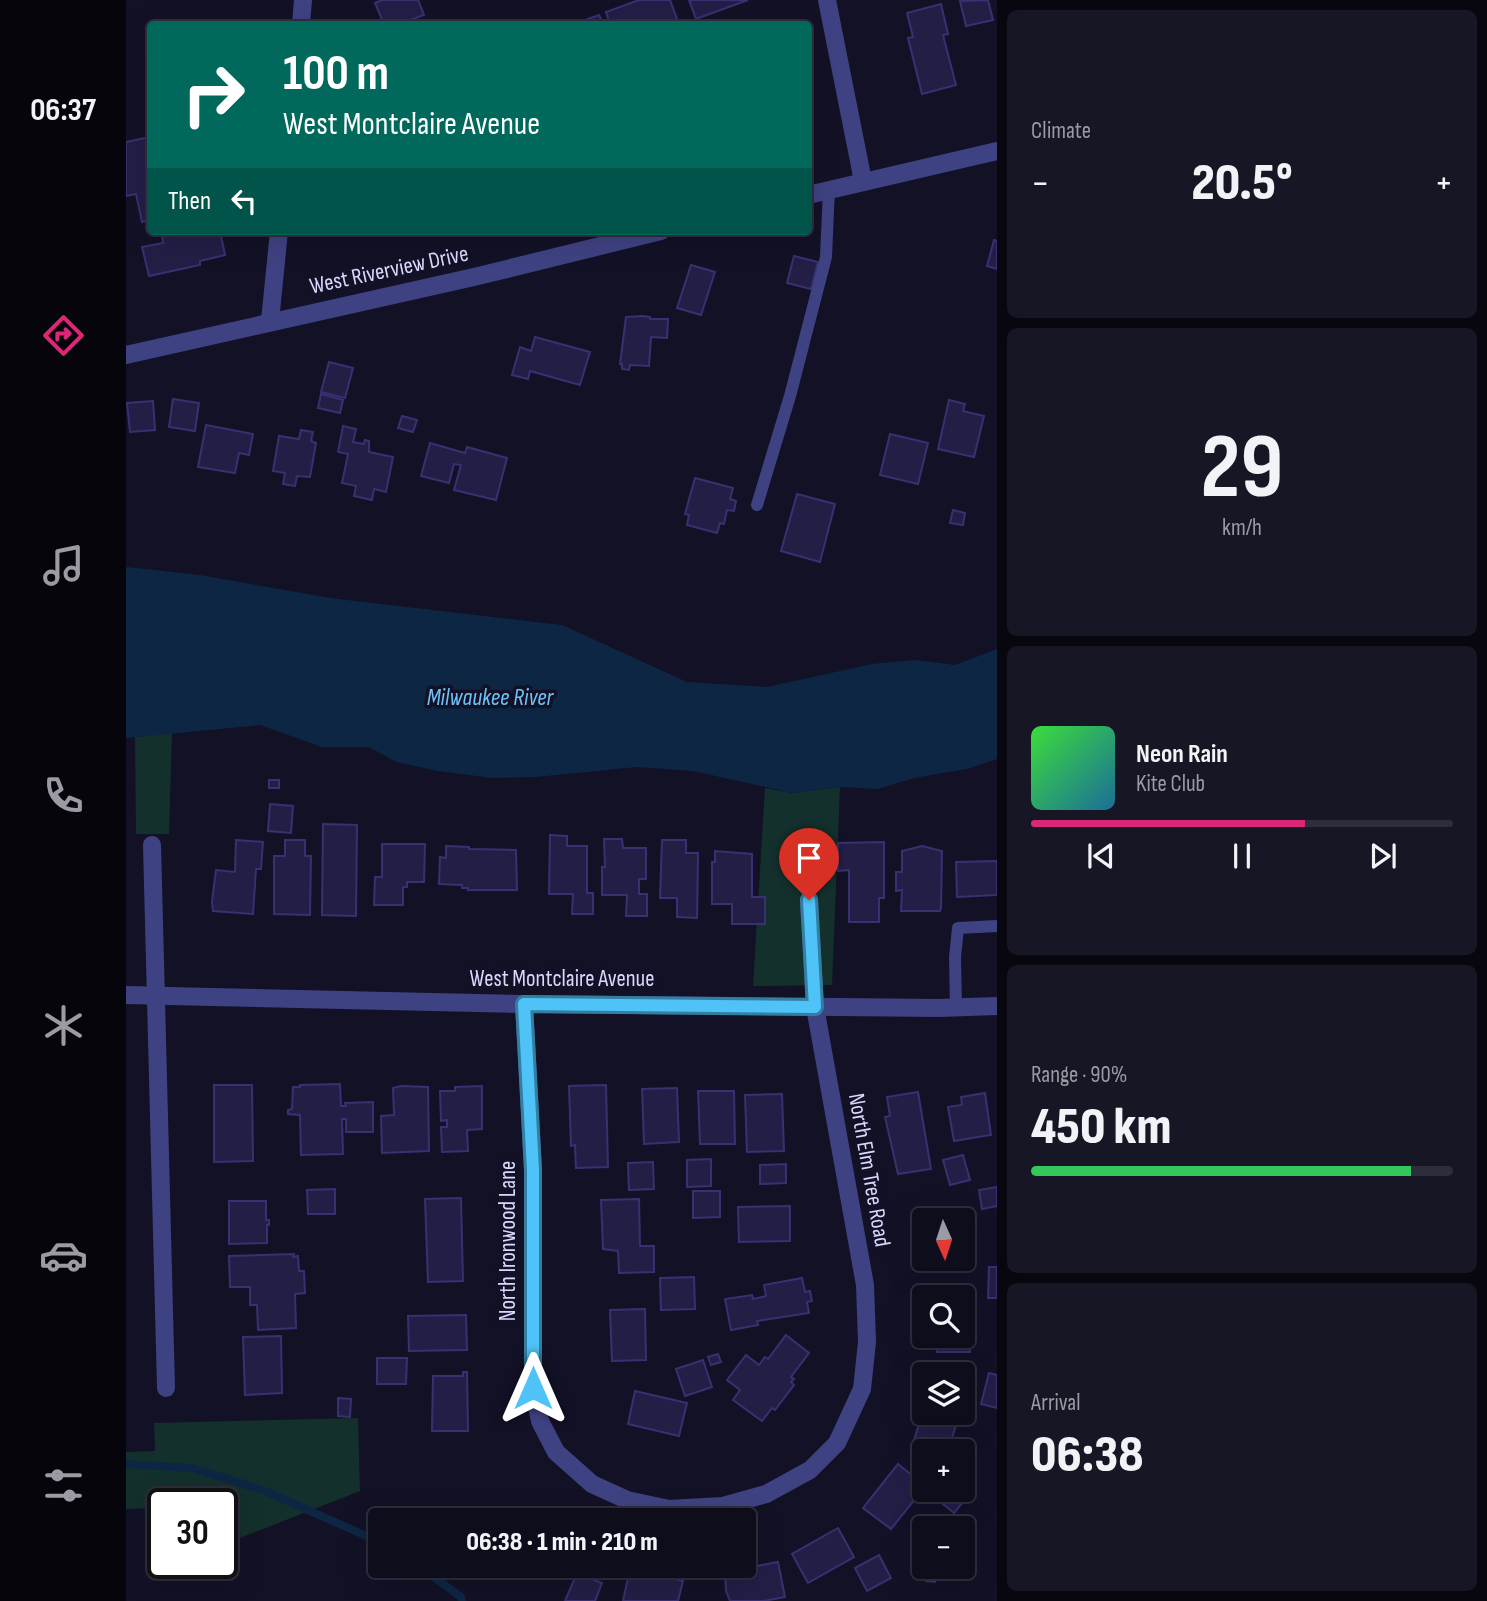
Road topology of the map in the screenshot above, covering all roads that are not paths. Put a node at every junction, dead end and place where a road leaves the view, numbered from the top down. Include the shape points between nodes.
1 (303, 0) edge
2 (827, 0) edge
3 (300, 21) edge
4 (997, 151) edge
5 (863, 181) junction
6 (829, 190) junction
7 (812, 194) edge
8 (279, 235) edge
9 (645, 235) edge
10 (270, 321) junction
11 (126, 355) edge
12 (757, 505) dead end
13 (152, 845) dead end
14 (809, 900) dead end
15 (997, 926) edge
16 (126, 995) edge
17 (156, 996) junction
18 (524, 1004) junction
19 (997, 1006) edge
20 (815, 1007) junction
21 (956, 1008) junction
22 (166, 1388) dead end
23 (837, 1443) joint

1 - 3 street
2 - 5 street
4 - 5 street
5 - 6 street
6 - 7 street
6 - 12 lane via 826,257
8 - 10 street
9 - 10 street, West Riverview Drive
10 - 11 street, West Riverview Drive
13 - 17 street
14 - 20 street, North Elm Tree Road
15 - 21 lane via 958,928
16 - 17 street, West Montclaire Avenue
17 - 18 street, West Montclaire Avenue
17 - 22 street
18 - 20 street, West Montclaire Avenue
18 - 23 street, North Ironwood Lane via 533,1170 533,1388 540,1421 556,1452 592,1484 627,1500 669,1509 723,1506 766,1494 810,1470
19 - 21 street, West Montclaire Avenue
20 - 21 street, West Montclaire Avenue
20 - 23 street, North Elm Tree Road via 865,1285 867,1342 862,1389

